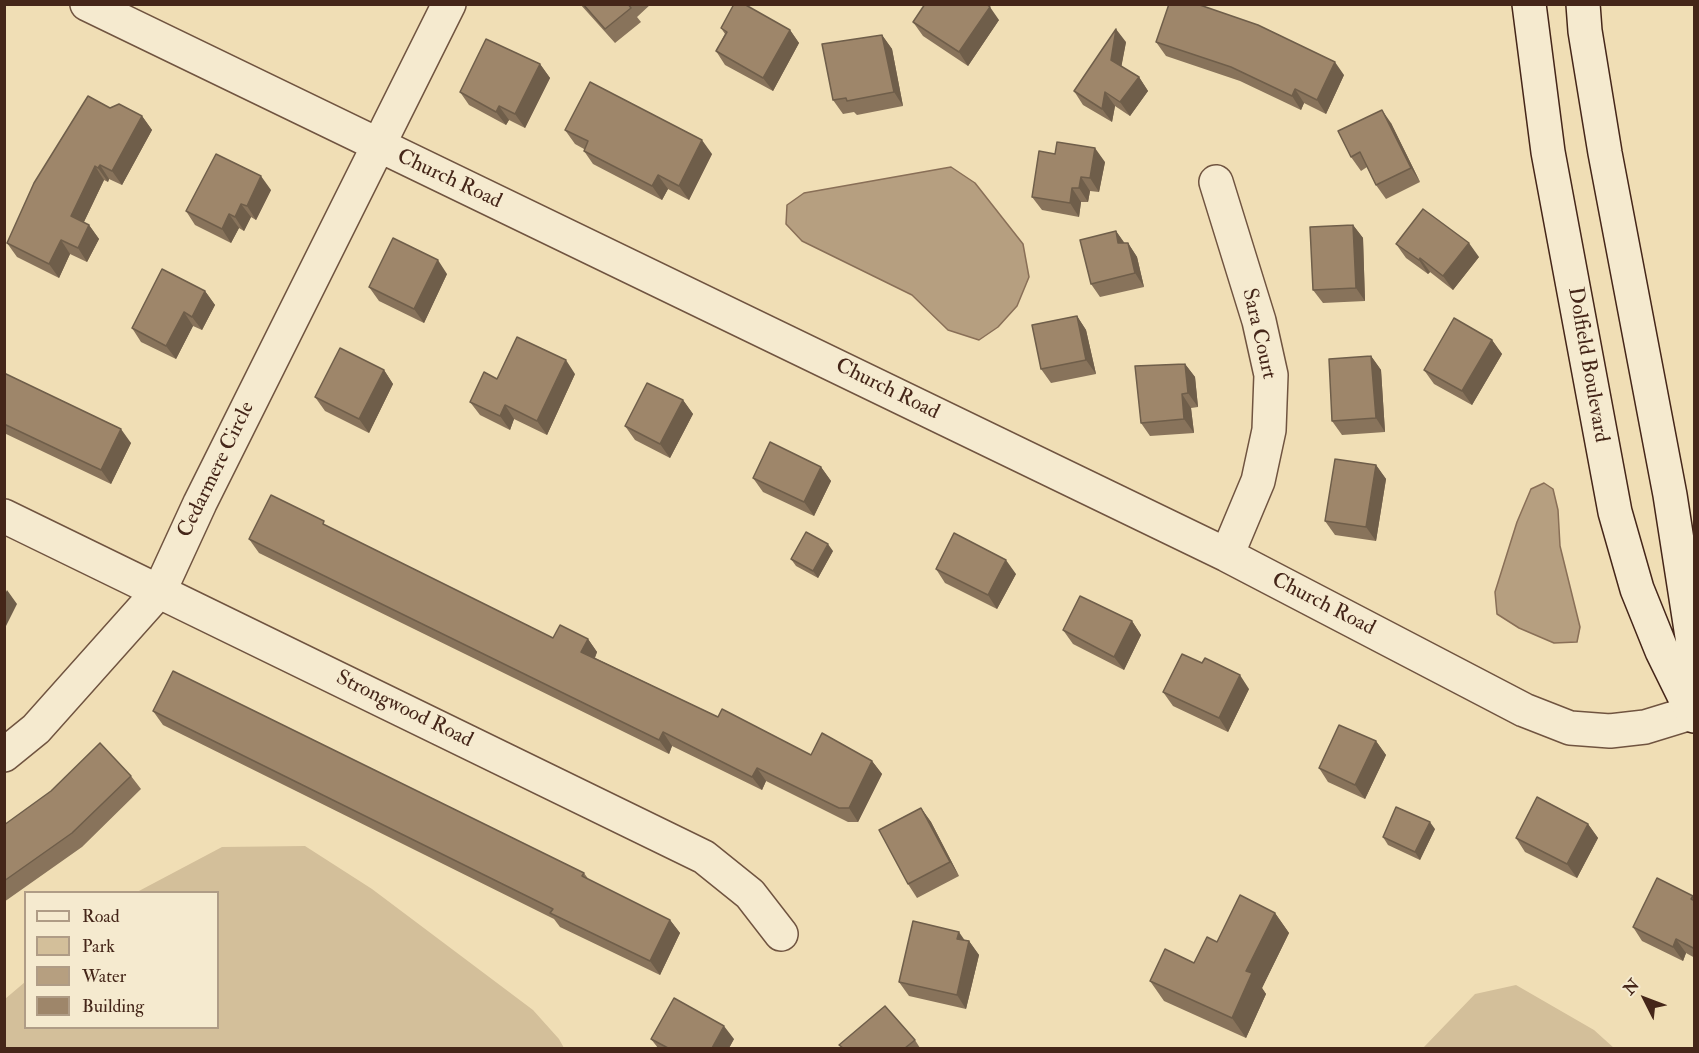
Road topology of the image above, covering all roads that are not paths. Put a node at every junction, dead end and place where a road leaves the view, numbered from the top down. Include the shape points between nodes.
1 (87, 4) edge
2 (449, 4) edge
3 (1529, 4) edge
4 (1583, 4) edge
5 (377, 147) junction
6 (1216, 182) dead end
7 (4, 516) edge
8 (1227, 555) junction
9 (160, 590) junction
10 (1694, 713) edge
11 (4, 755) edge
12 (782, 934) dead end

1 - 5 street, Church Road
2 - 5 street, Cedarmere Circle
3 - 10 street, Dolfield Boulevard via 1548,152 1615,512 1662,651
4 - 10 street via 1694,643
5 - 8 street, Church Road via 595,248
5 - 9 street, Cedarmere Circle
6 - 8 street, Sara Court via 1259,321 1271,375 1269,430 1258,482
7 - 9 street, Strongwood Road
8 - 10 street, Church Road via 1524,710 1570,728 1610,731 1645,727
9 - 11 street, Cedarmere Circle via 36,729
9 - 12 street, Strongwood Road via 704,857 750,894

